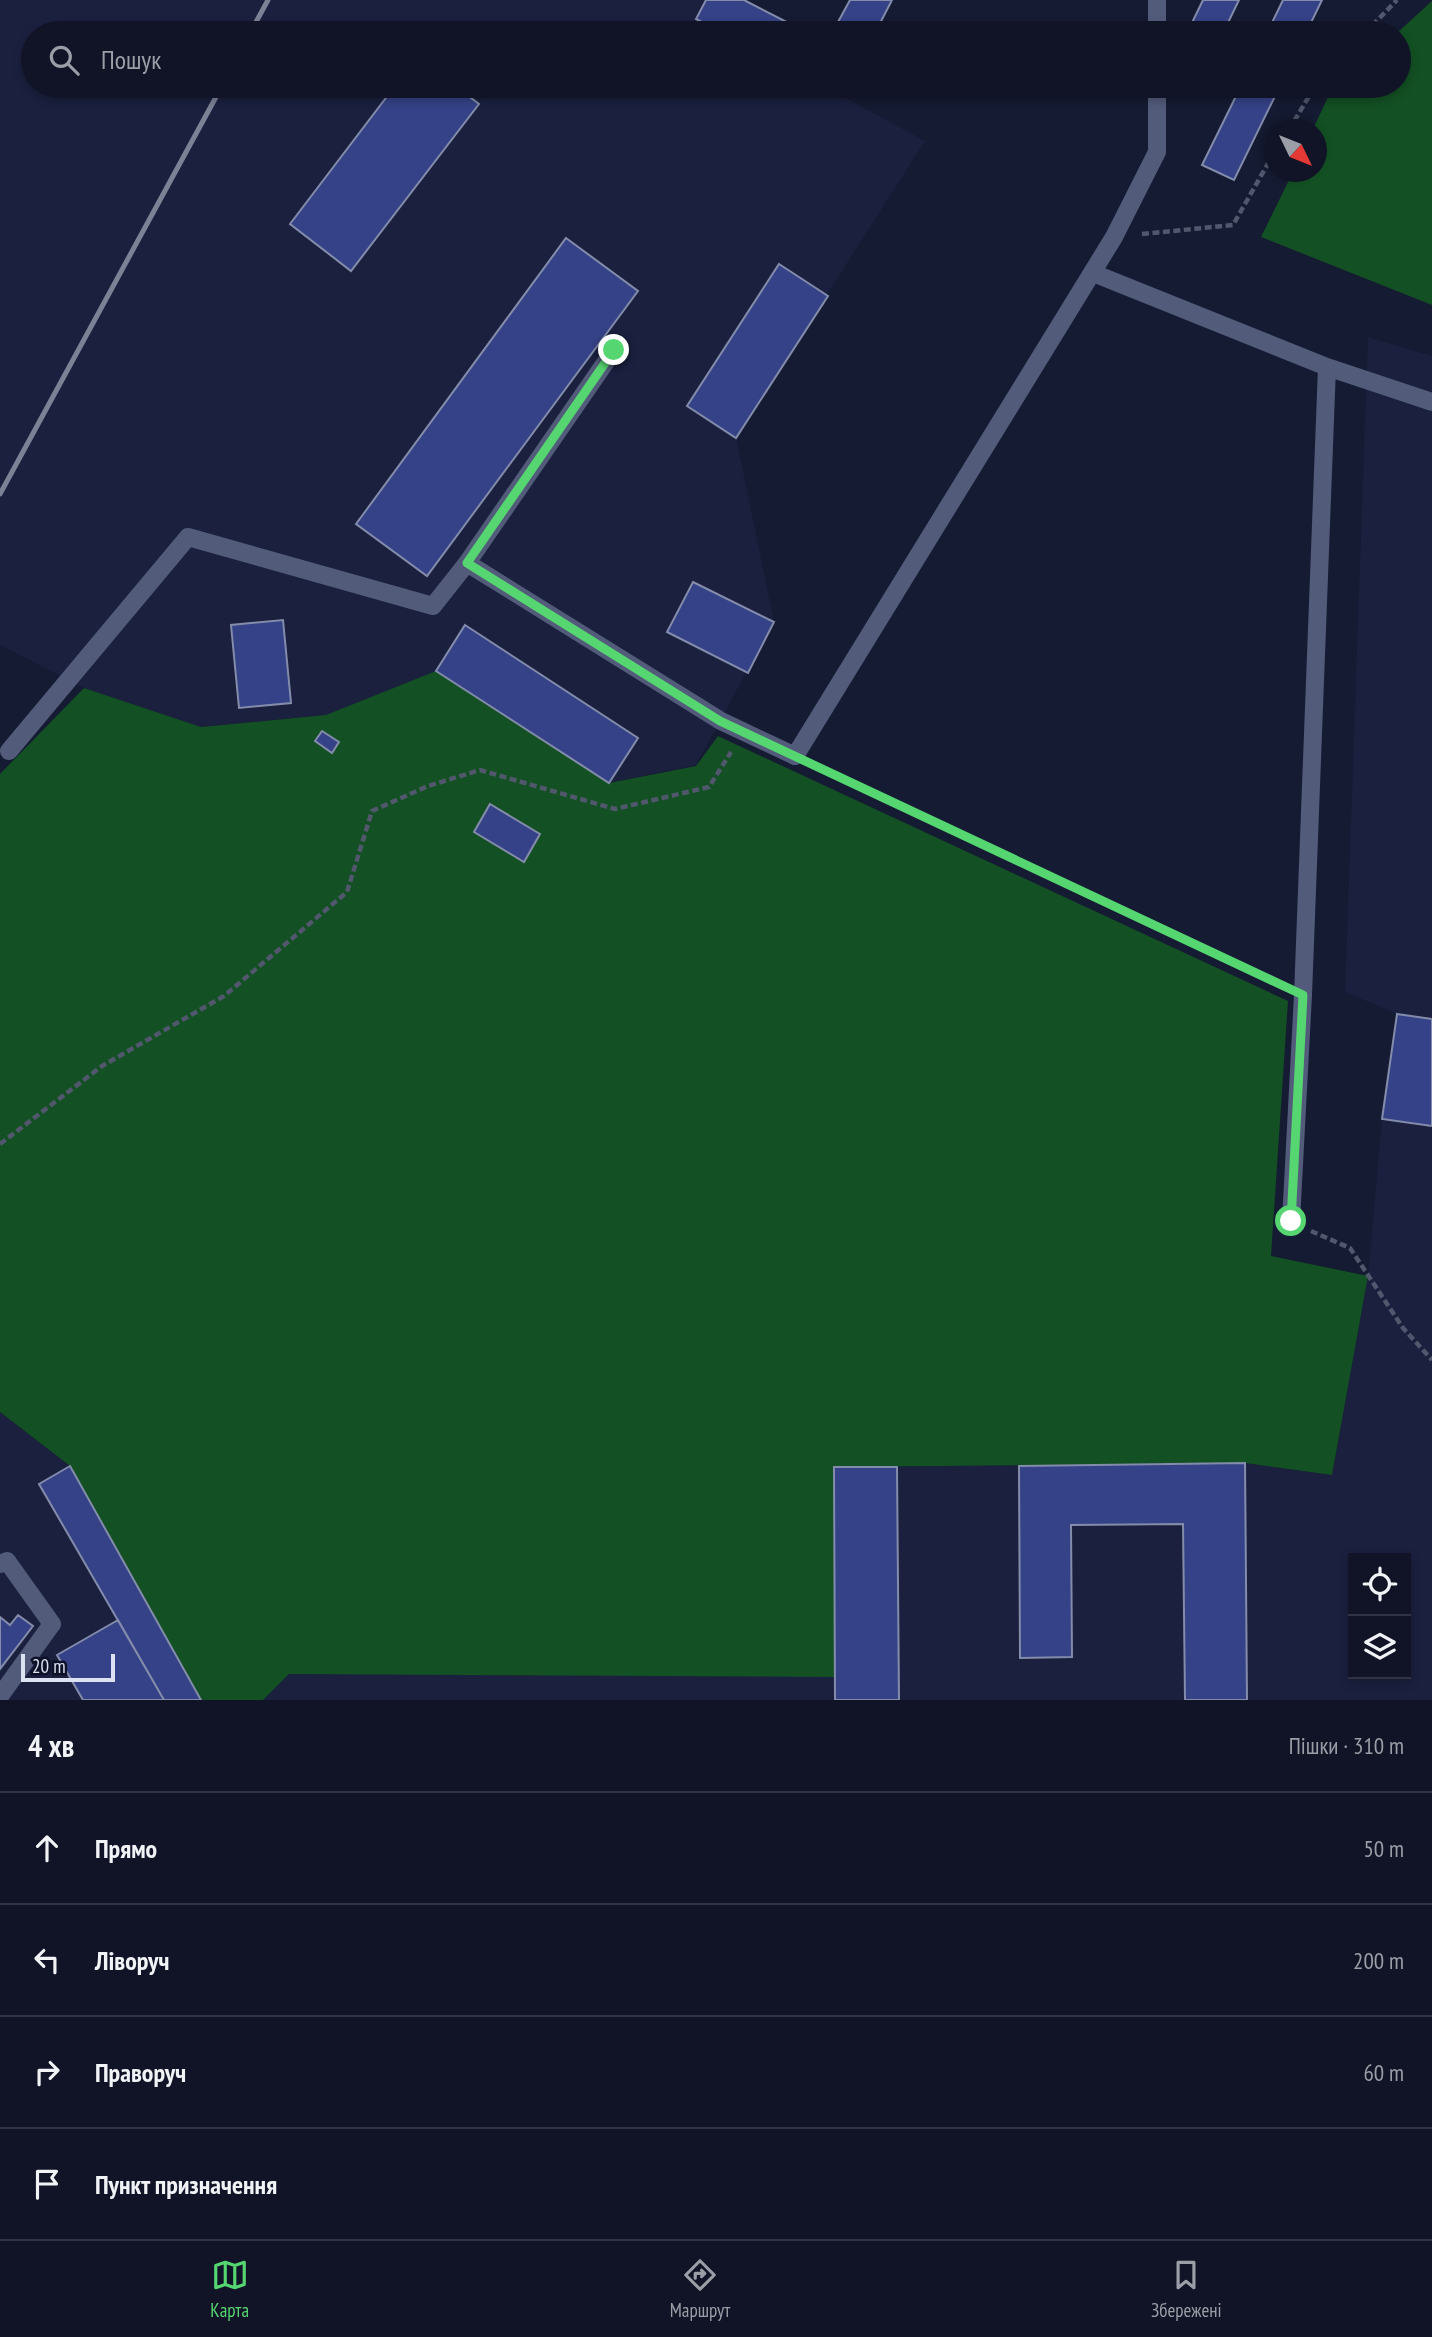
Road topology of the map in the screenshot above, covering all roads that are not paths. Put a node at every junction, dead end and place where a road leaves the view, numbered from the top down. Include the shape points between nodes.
1 (1157, 0) edge
2 (1157, 21) edge
3 (1157, 98) edge
4 (1093, 274) junction
5 (614, 350) dead end
6 (1326, 367) junction
7 (1432, 401) edge
8 (467, 563) junction
9 (9, 751) dead end
10 (1291, 1221) road end
11 (0, 1564) edge
12 (0, 1696) edge

1 - 2 lane
3 - 4 lane via 1157,152
4 - 6 lane
4 - 8 lane via 795,757 743,732
5 - 8 lane
6 - 7 lane
6 - 10 lane
8 - 9 lane via 433,606 188,537
11 - 12 lane via 7,1561 52,1624

